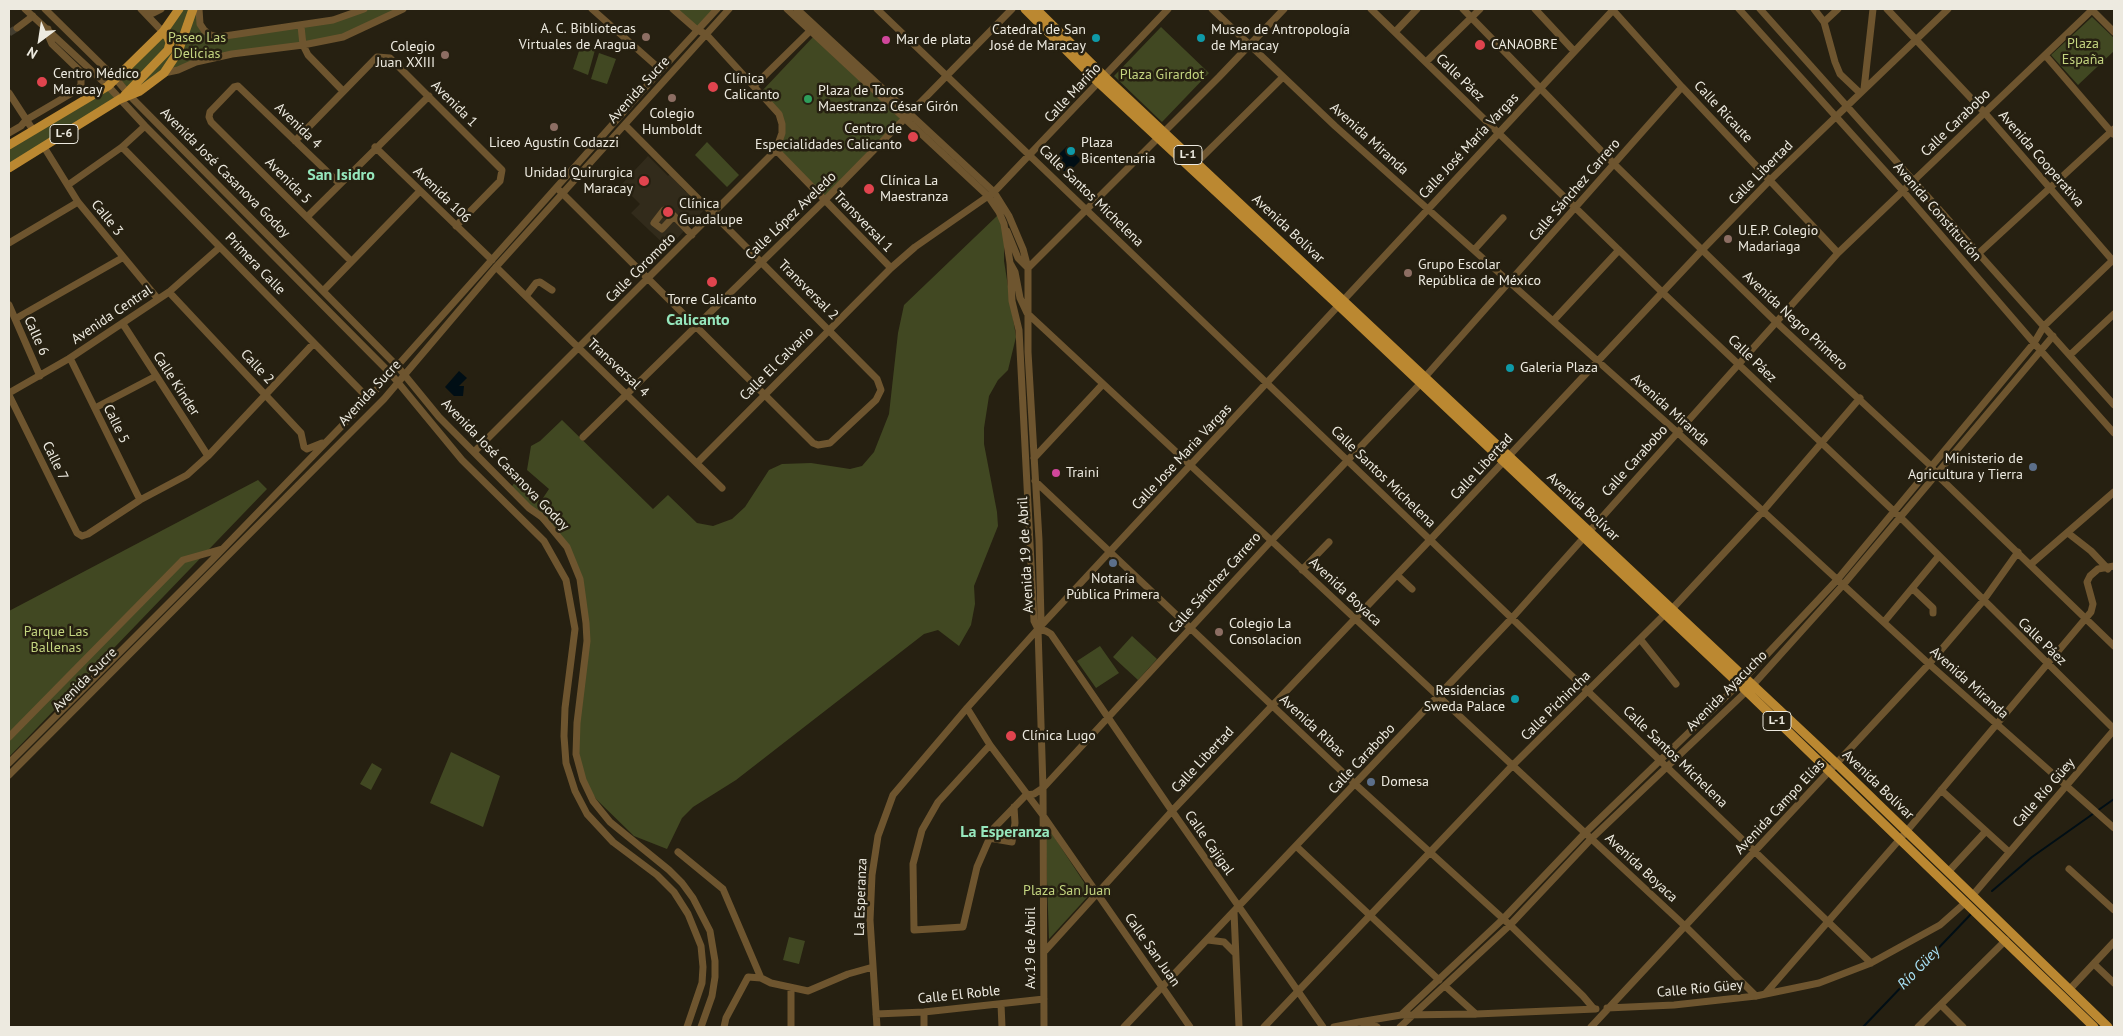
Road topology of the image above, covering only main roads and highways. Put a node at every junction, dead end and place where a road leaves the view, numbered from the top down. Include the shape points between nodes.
1 (178, 9) edge
2 (193, 9) edge
3 (1025, 9) edge
4 (1036, 9) edge
5 (163, 32) junction
6 (1102, 80) junction
7 (126, 96) junction
8 (1161, 135) junction
9 (9, 145) edge
10 (9, 168) edge
11 (1340, 302) junction
12 (1750, 689) junction
13 (1971, 901) junction
14 (1984, 913) junction
15 (2094, 1027) edge
16 (2108, 1027) edge

1 - 5 main road, L-6
2 - 7 main road, L-6 via 178,52 164,73
3 - 6 main road, Avenida Bolívar / L-1
4 - 6 main road, Avenida Bolívar / L-1
5 - 7 main road via 170,43 168,50
5 - 9 main road, L-6 via 108,86
6 - 8 main road, Avenida Bolívar / L-1
7 - 10 main road, L-6
8 - 11 main road, Avenida Bolívar / L-1
8 - 11 main road, Avenida Bolívar / L-1 via 1196,163
11 - 12 main road, Avenida Bolívar / L-1
12 - 13 main road, Avenida Bolívar / L-1 via 1899,839
12 - 13 main road, Avenida Bolívar / L-1 via 1837,764 1948,872
13 - 14 main road, Avenida Bolívar / L-1
14 - 15 main road, Avenida Bolívar / L-1 via 2006,940
14 - 16 main road, Avenida Bolívar / L-1

